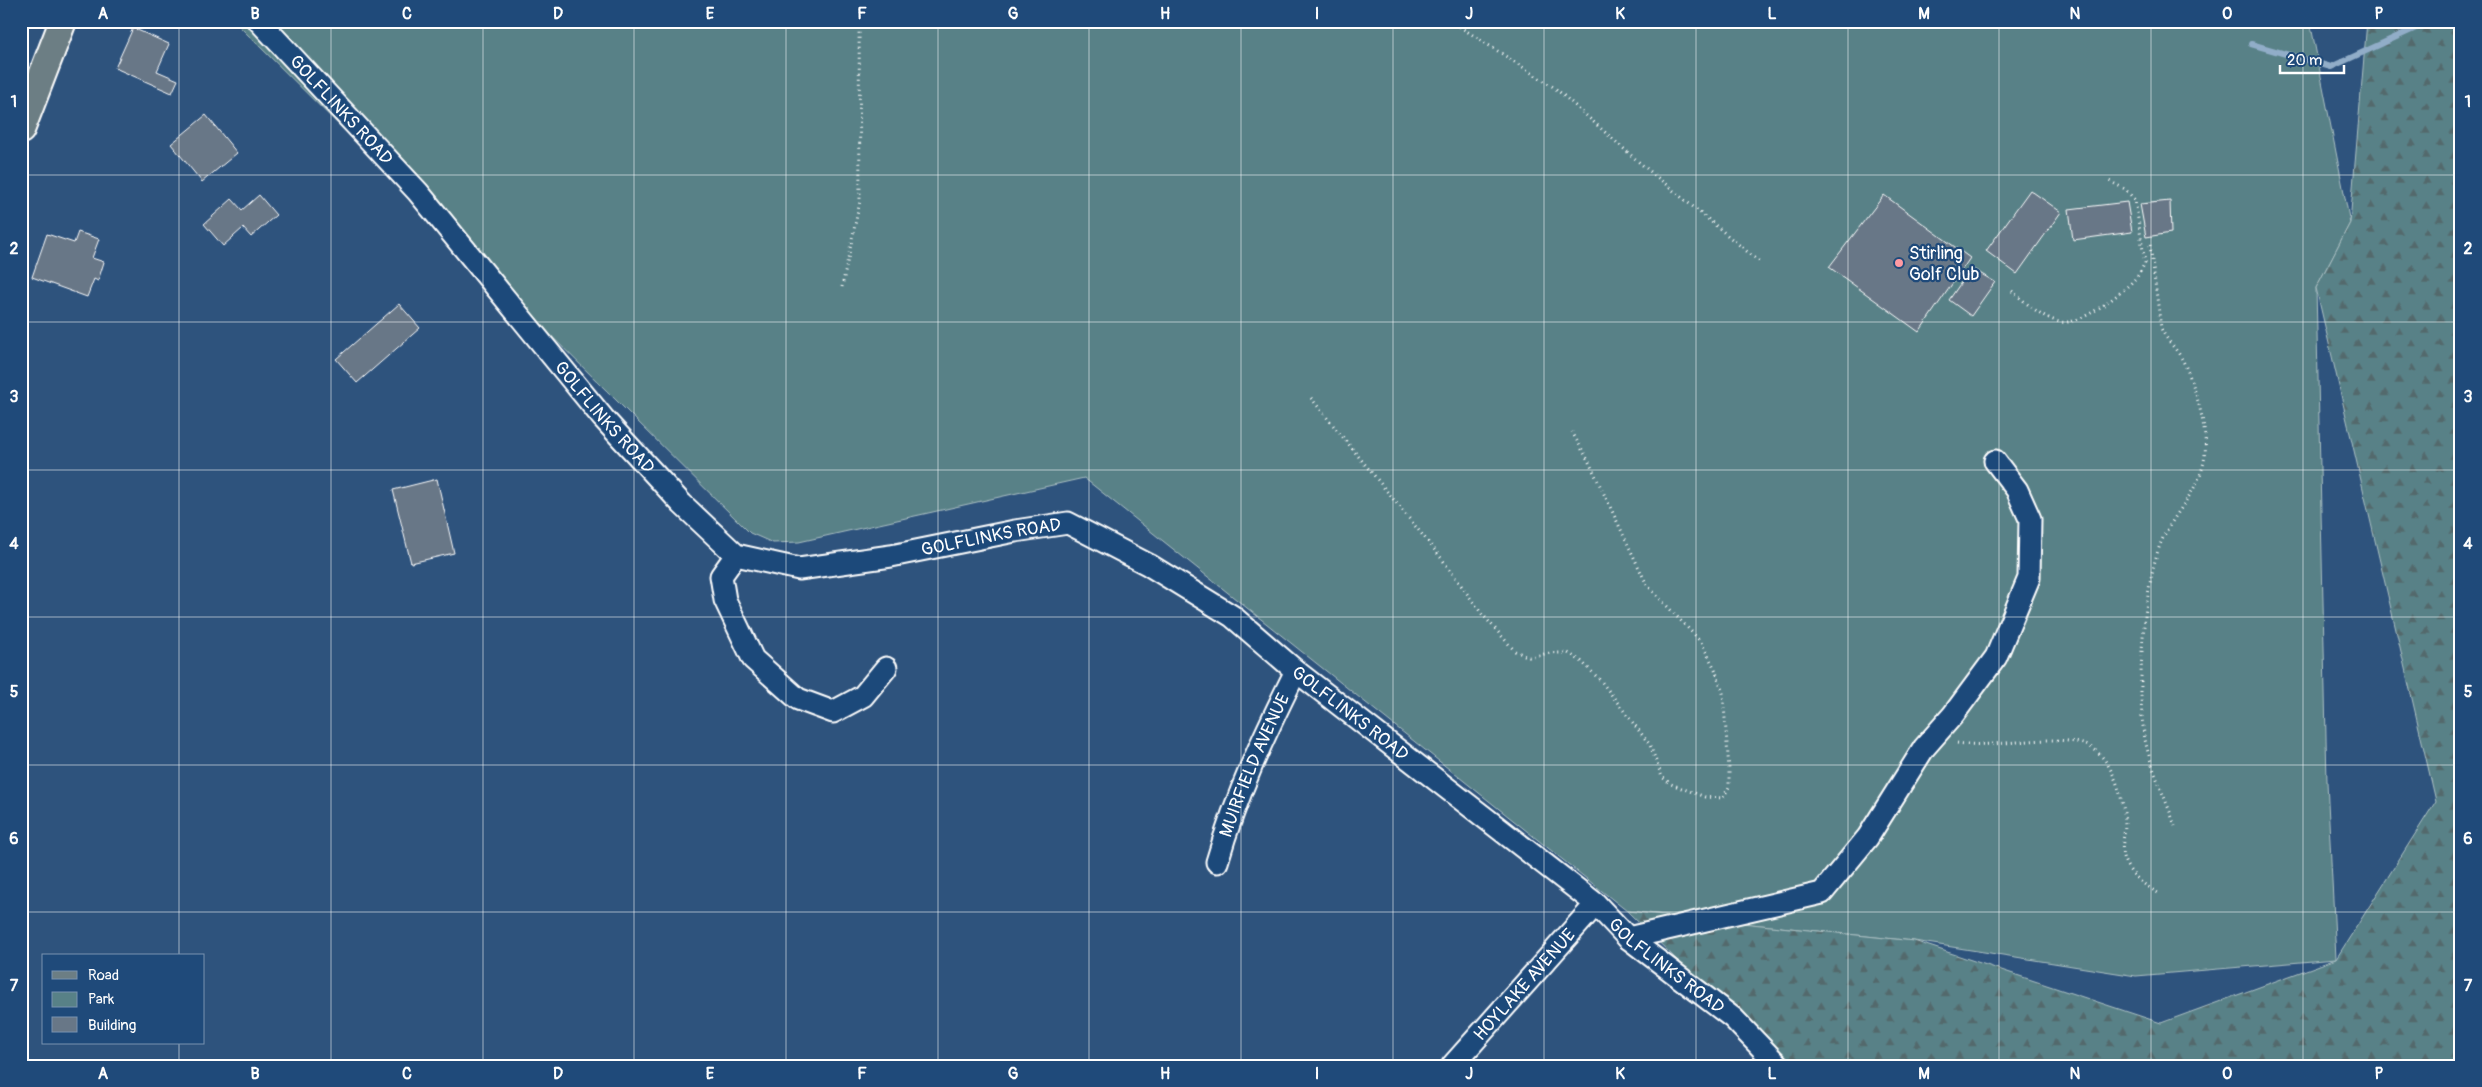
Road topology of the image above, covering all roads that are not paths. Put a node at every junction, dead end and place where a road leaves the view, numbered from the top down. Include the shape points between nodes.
1 (63, 21) edge
2 (259, 21) edge
3 (21, 130) edge
4 (1995, 461) dead end
5 (736, 555) junction
6 (886, 668) dead end
7 (1296, 671) junction
8 (1217, 862) dead end
9 (1596, 904) junction
10 (1628, 938) junction
11 (1452, 1066) edge
12 (1779, 1066) edge

1 - 3 main road
2 - 5 street, GOLFLINKS ROAD via 418,192 603,418 682,504
4 - 10 street via 2017,490 2030,519 2029,578 1996,657 1954,715 1924,748 1868,838 1822,894
5 - 6 street via 721,576 724,600 752,659 798,699 833,712 863,696
5 - 7 street, GOLFLINKS ROAD via 799,569 892,556 1015,530 1068,523 1150,565 1232,616
7 - 8 street, MUIRFIELD AVENUE via 1260,742 1232,809
7 - 9 street, GOLFLINKS ROAD
9 - 10 street, GOLFLINKS ROAD
9 - 11 street, HOYLAKE AVENUE
10 - 12 street, GOLFLINKS ROAD via 1733,1018

